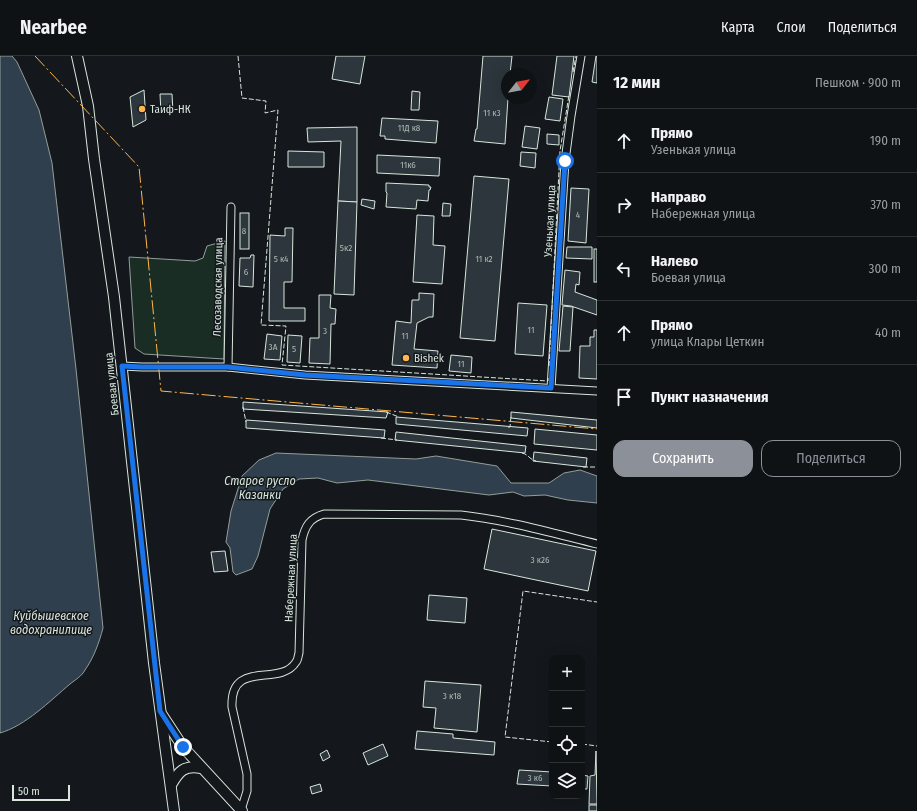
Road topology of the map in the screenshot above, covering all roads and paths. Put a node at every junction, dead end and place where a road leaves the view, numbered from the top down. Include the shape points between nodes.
1 (77, 56) edge
2 (581, 56) edge
3 (231, 207) dead end
4 (122, 366) junction
5 (228, 367) junction
6 (551, 388) junction
7 (597, 391) edge
8 (597, 544) edge
9 (160, 711) junction
10 (201, 768) junction
11 (171, 785) junction
12 (174, 811) edge
13 (241, 811) edge

1 - 4 main road, Боевая улица via 88,106
2 - 6 street, Узенькая улица via 565,161
3 - 5 street, Лесозаводская улица
4 - 5 street
4 - 9 main road, Боевая улица
5 - 6 street via 305,375
6 - 7 street
8 - 13 street, Набережная улица via 461,515 332,514 316,517 309,522 304,529 302,540 299,653 296,662 280,672 248,677 240,682 231,696 247,774 247,791
9 - 10 main road via 183,747
9 - 11 main road, Боевая улица
10 - 11 main road via 185,768 177,774
10 - 13 main road
11 - 12 main road, Боевая улица

